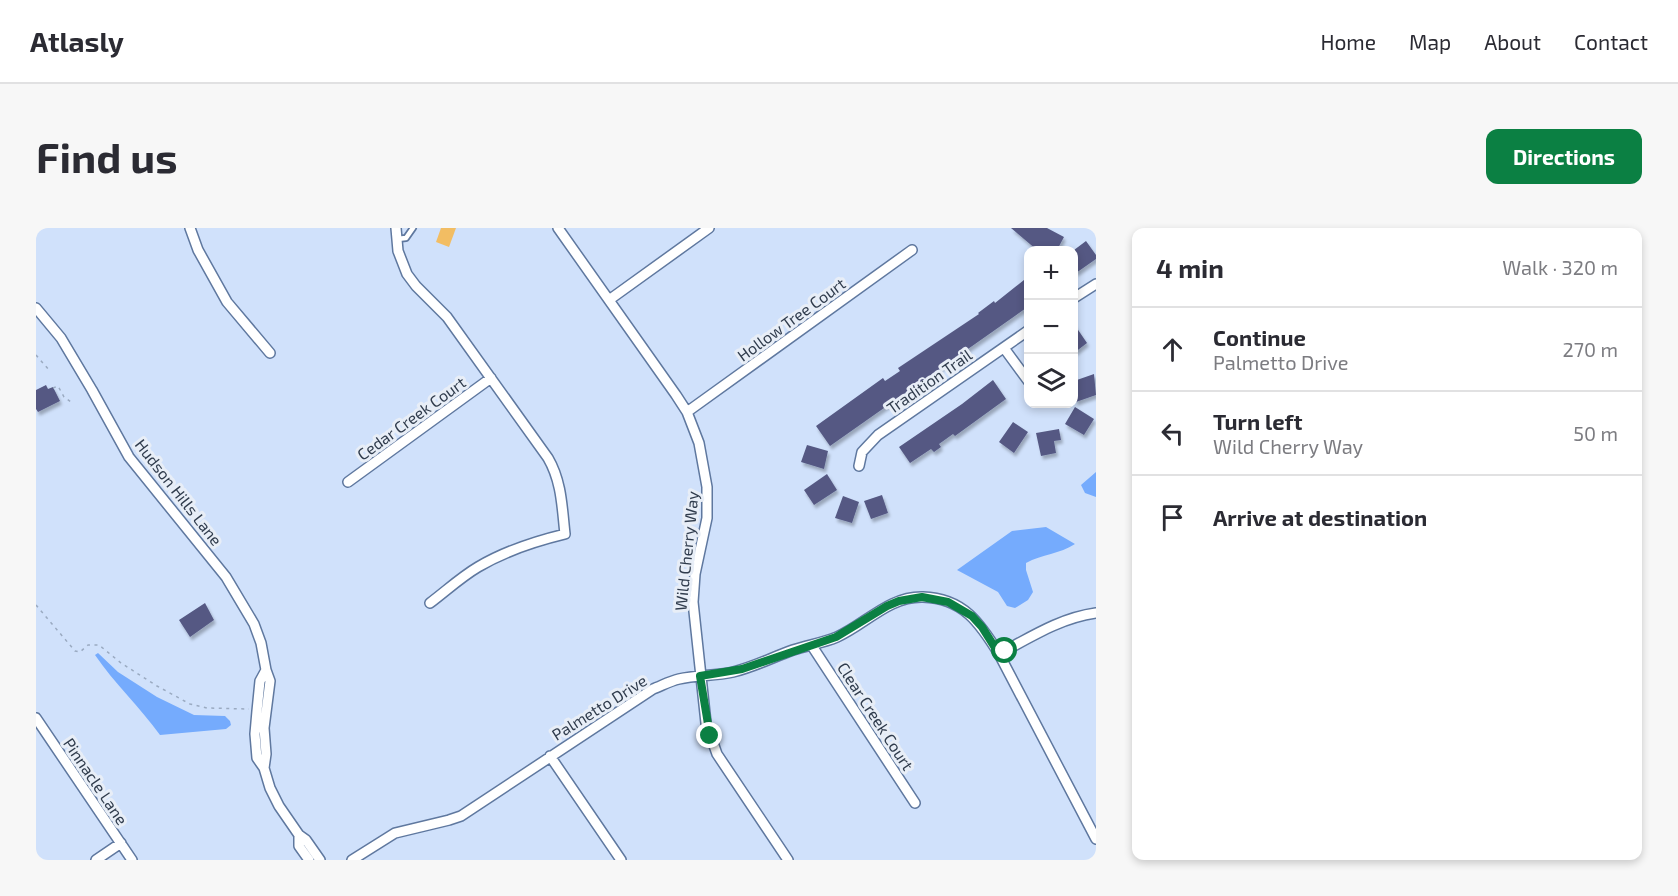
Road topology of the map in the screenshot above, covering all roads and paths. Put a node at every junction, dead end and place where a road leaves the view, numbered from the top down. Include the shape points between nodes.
1 (190, 228) edge
2 (396, 228) edge
3 (413, 228) edge
4 (558, 228) edge
5 (709, 228) edge
6 (396, 239) junction
7 (912, 250) dead end
8 (1096, 284) edge
9 (1078, 295) edge
10 (609, 300) junction
11 (36, 308) edge
12 (1024, 334) edge
13 (1004, 348) junction
14 (270, 353) dead end
15 (36, 355) edge
16 (49, 370) dead end
17 (1024, 375) edge
18 (491, 378) junction
19 (53, 388) dead end
20 (71, 402) dead end
21 (687, 412) junction
22 (859, 466) dead end
23 (348, 482) dead end
24 (430, 603) dead end
25 (36, 606) edge
26 (1096, 614) edge
27 (812, 646) junction
28 (999, 654) junction
29 (700, 676) junction
30 (250, 709) dead end
31 (38, 725) edge
32 (550, 756) junction
33 (915, 803) dead end
34 (299, 835) junction
35 (1096, 839) edge
36 (121, 843) junction
37 (96, 860) edge
38 (132, 860) edge
39 (309, 860) edge
40 (320, 860) edge
41 (352, 860) edge
42 (621, 860) edge
43 (788, 860) edge

1 - 14 street via 227,302
2 - 6 street
3 - 6 lane via 406,238
4 - 10 street, Wild Cherry Way
5 - 10 street
6 - 18 street via 407,274 447,317
7 - 21 street, Hollow Tree Court
8 - 9 street
10 - 21 street, Wild Cherry Way
11 - 34 street, Hudson Hills Lane via 61,338 129,457 245,606 261,643 270,681 264,768 274,797
12 - 13 street, Tradition Trail
13 - 17 street
13 - 22 street, Tradition Trail via 878,435 862,452
15 - 16 path
18 - 23 street, Cedar Creek Court
18 - 24 street via 554,467 565,534 495,558
19 - 20 path via 58,386
21 - 29 street, Wild Cherry Way via 699,443 707,487 707,518 693,602
25 - 30 path via 75,651 99,645 148,681 190,704
26 - 28 street via 1052,625
27 - 28 street, Palmetto Drive via 849,631 893,603 922,597 948,602 972,616
27 - 29 street, Palmetto Drive via 742,669
27 - 33 street, Clear Creek Court
28 - 35 street, Palmetto Drive
29 - 32 street, Palmetto Drive via 653,689
29 - 43 street, Wild Cherry Way via 712,745
31 - 36 street, Pinnacle Lane
32 - 41 street, Palmetto Drive via 461,816 395,833
32 - 42 street
34 - 39 street, Hudson Hills Lane via 299,846
34 - 40 street, Hudson Hills Lane
36 - 37 street
36 - 38 street, Pinnacle Lane

